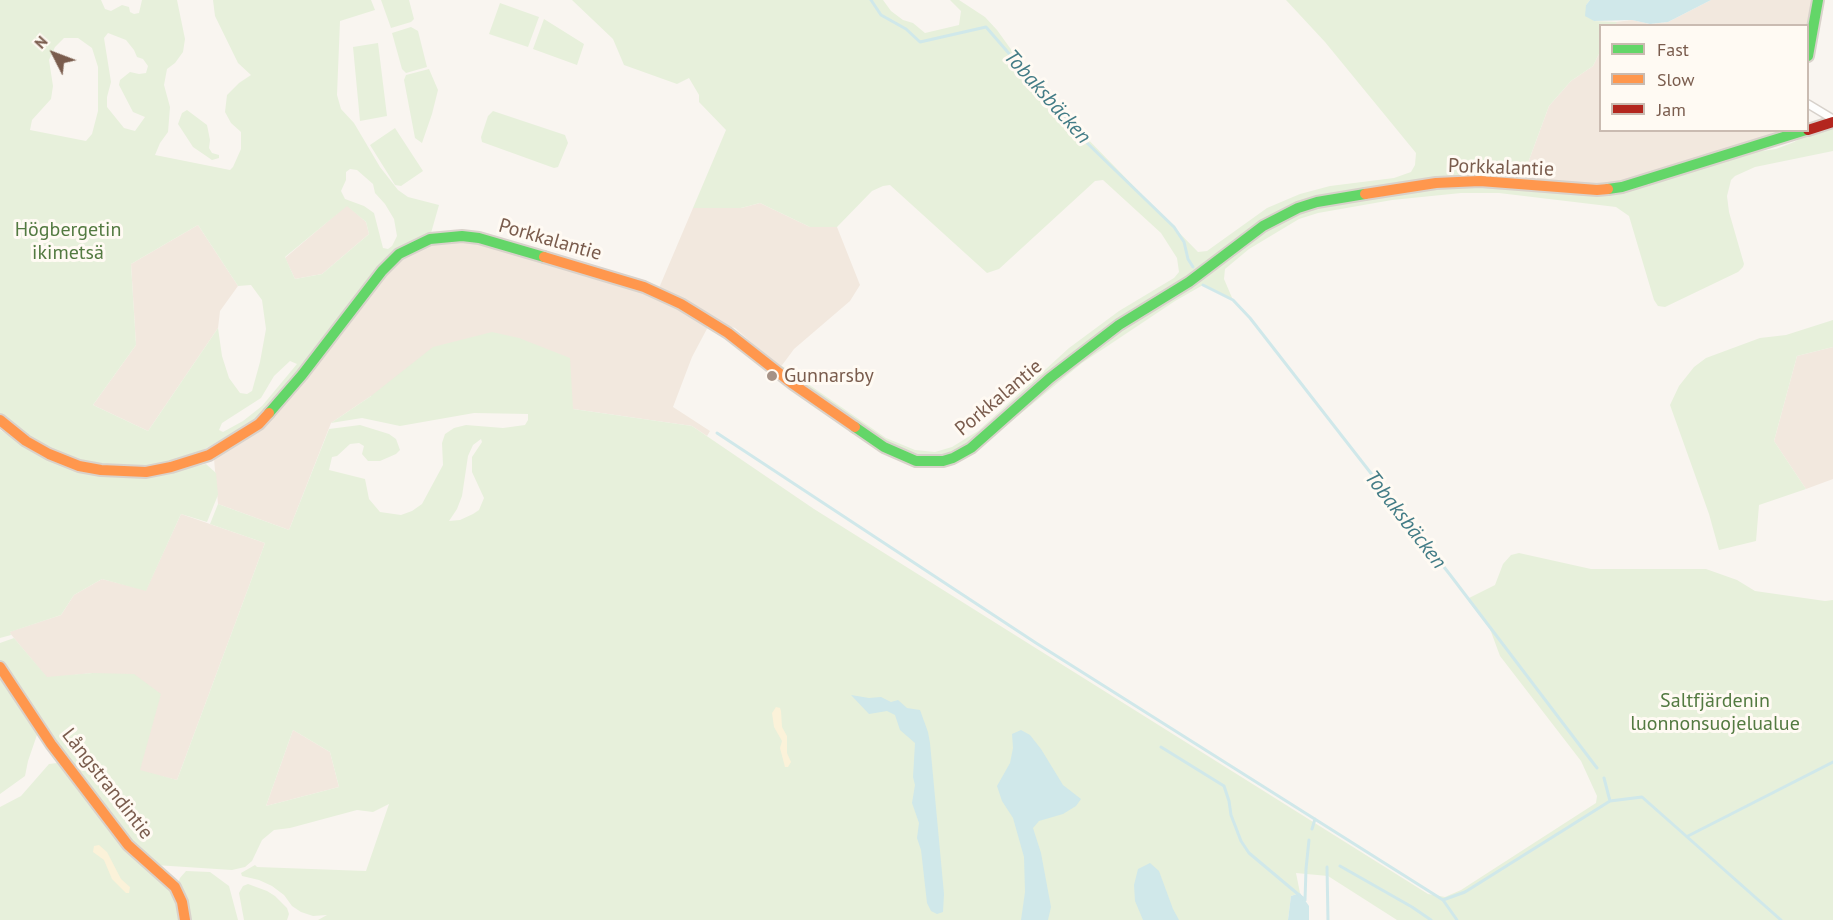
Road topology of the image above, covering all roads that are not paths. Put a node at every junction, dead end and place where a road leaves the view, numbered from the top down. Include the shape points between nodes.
1 (1818, 0) edge
2 (1809, 50) edge
3 (1809, 105) edge
4 (1833, 121) edge
5 (1809, 129) edge
6 (1800, 132) edge
7 (0, 420) edge
8 (0, 667) edge
9 (185, 920) edge

1 - 2 street
3 - 4 street
4 - 5 street, Porkkalantie
6 - 7 street, Porkkalantie via 1622,188 1447,183 1298,208 1263,226 1189,282 1119,325 1050,378 971,448 943,461 916,461 884,447 681,303 605,274 462,236 430,239 399,254 259,424 208,455 146,472 101,470 50,454
8 - 9 street, Långstrandintie via 51,744 128,845 175,887

